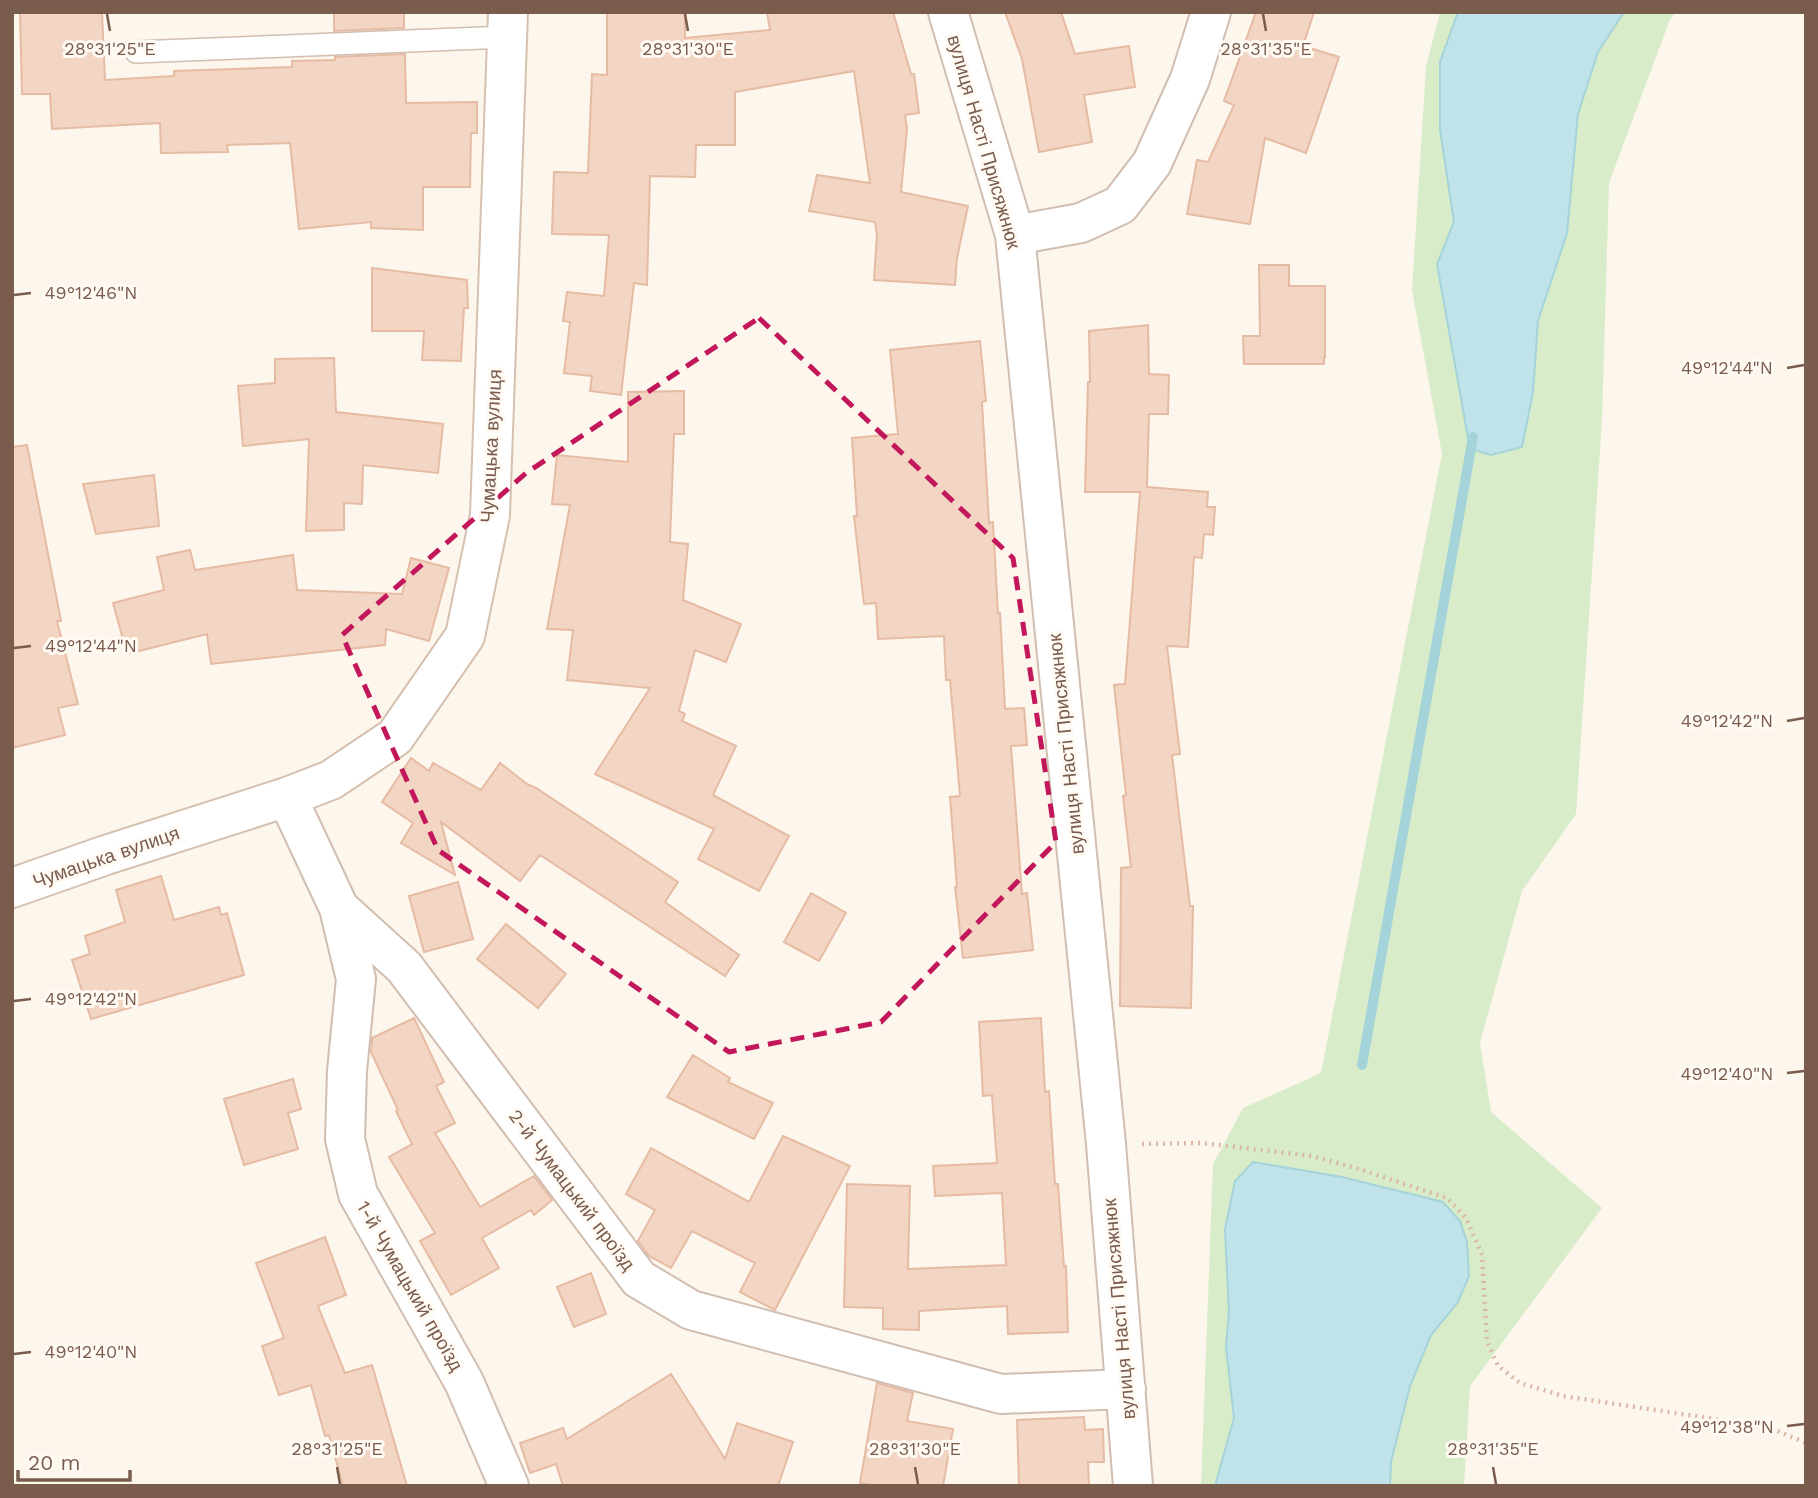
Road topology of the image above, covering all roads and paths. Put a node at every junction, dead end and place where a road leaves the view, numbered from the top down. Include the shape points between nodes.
1 (948, 12) edge
2 (1210, 12) edge
3 (507, 25) edge
4 (136, 52) dead end
5 (1014, 235) junction
6 (287, 797) junction
7 (12, 888) edge
8 (340, 908) junction
9 (1106, 1144) junction
10 (1126, 1388) junction
11 (1806, 1443) edge
12 (509, 1486) edge
13 (1133, 1486) edge

1 - 5 street, вулиця Насті Присяжнюк
2 - 5 street via 1190,79 1152,163 1120,205 1081,223
3 - 4 lane
3 - 6 street, Чумацька вулиця via 490,515 465,636 395,737 331,780
5 - 9 street, вулиця Насті Присяжнюк
6 - 7 street, Чумацька вулиця
6 - 8 street, 1-й Чумацький проїзд
8 - 10 street, 2-й Чумацький проїзд via 404,967 639,1279 691,1310 1001,1394
8 - 12 street, 1-й Чумацький проїзд via 356,979 345,1139 358,1194 464,1381
9 - 10 street, вулиця Насті Присяжнюк
9 - 11 path via 1201,1143 1312,1156 1447,1198 1466,1218 1482,1255 1487,1342 1498,1366 1520,1383 1563,1396 1768,1427
10 - 13 street, вулиця Насті Присяжнюк

